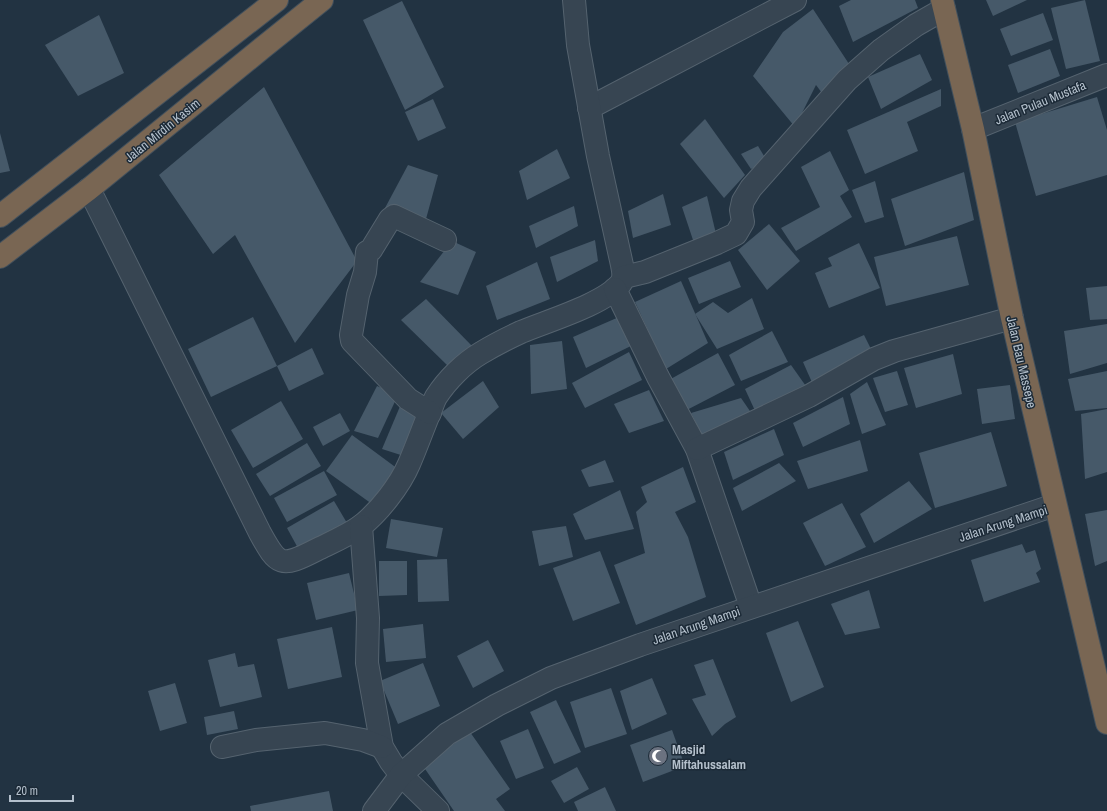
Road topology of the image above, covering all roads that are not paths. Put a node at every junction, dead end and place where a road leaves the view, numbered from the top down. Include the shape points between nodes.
1 (277, 0) edge
2 (322, 0) edge
3 (574, 0) edge
4 (795, 0) edge
5 (943, 5) edge
6 (244, 26) junction
7 (261, 49) junction
8 (1107, 75) edge
9 (589, 108) junction
10 (973, 129) junction
11 (90, 189) junction
12 (0, 216) edge
13 (445, 240) dead end
14 (0, 257) edge
15 (619, 283) junction
16 (1012, 318) junction
17 (430, 413) junction
18 (697, 449) junction
19 (1055, 505) junction
20 (361, 526) junction
21 (751, 607) junction
22 (1107, 723) edge
23 (382, 746) junction
24 (222, 747) dead end
25 (401, 775) junction
26 (374, 811) edge
27 (438, 811) edge

1 - 6 highway
2 - 7 highway, Jalan Mirdin Kasim
3 - 9 street via 578,45
4 - 9 street
5 - 10 highway, Jalan Bau Massepe
5 - 15 street via 881,50 847,80 751,188 743,201 743,222 736,234
6 - 7 highway
6 - 12 highway
7 - 11 highway, Jalan Mirdin Kasim
8 - 10 street, Jalan Pulau Mustafa
9 - 15 street via 622,261
10 - 16 highway, Jalan Bau Massepe
11 - 14 highway, Jalan Mirdin Kasim
11 - 20 street via 271,553 277,560 296,560
13 - 17 street via 394,216 390,219 371,250 367,252 351,335 352,341 408,399
15 - 17 street via 590,304 520,332 480,353 446,383
15 - 18 street via 658,376
16 - 18 street via 874,359 809,396
16 - 19 highway, Jalan Bau Massepe
17 - 20 street via 408,466 395,488
18 - 21 street
19 - 21 street, Jalan Arung Mampi
19 - 22 highway, Jalan Bau Massepe
20 - 23 street via 368,618 367,663
21 - 25 street, Jalan Arung Mampi via 551,678 448,734
23 - 24 street via 325,733 256,740
23 - 25 street
25 - 26 street, Jalan Arung Mampi
25 - 27 street

